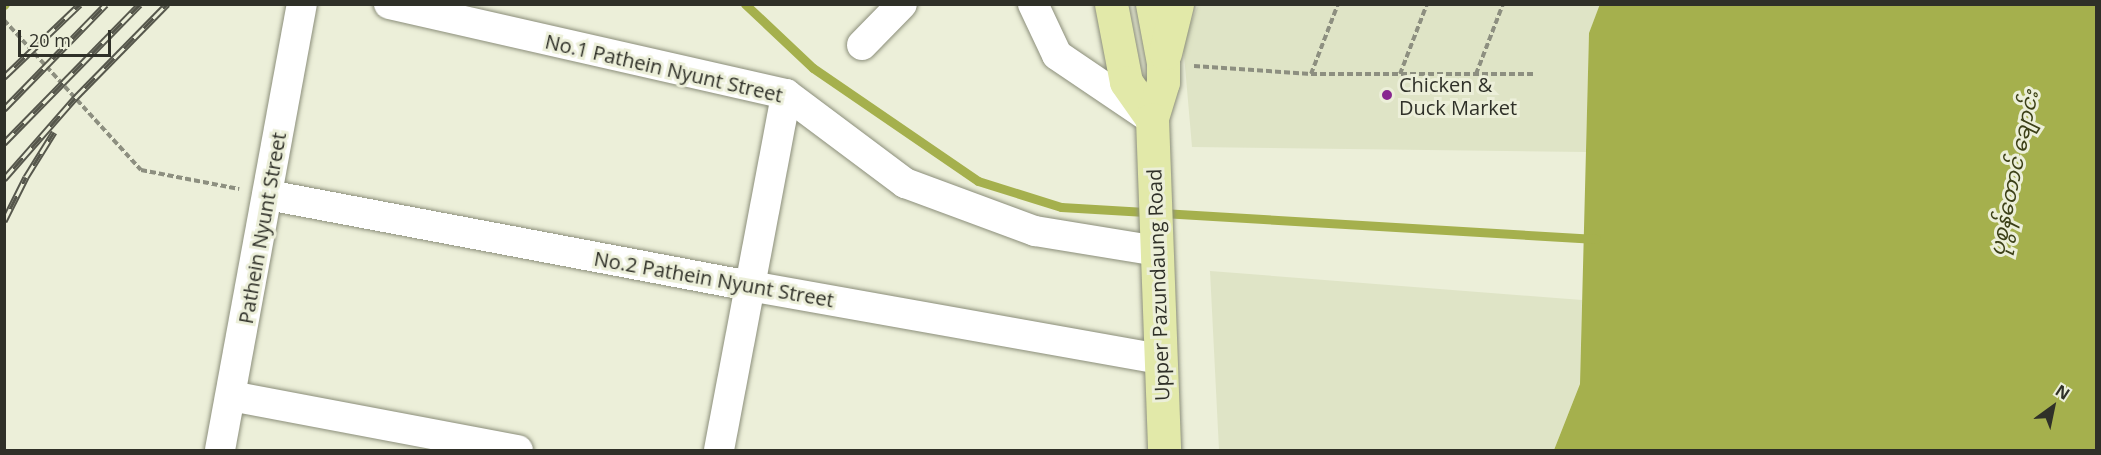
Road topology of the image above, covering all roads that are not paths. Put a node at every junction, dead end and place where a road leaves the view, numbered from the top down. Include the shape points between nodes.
1 (302, 4) edge
2 (389, 4) edge
3 (902, 4) edge
4 (1033, 4) edge
5 (1111, 4) edge
6 (1152, 4) edge
7 (1177, 4) edge
8 (420, 8) edge
9 (862, 45) dead end
10 (1163, 63) junction
11 (786, 94) junction
12 (1152, 119) junction
13 (268, 195) junction
14 (1157, 251) junction
15 (750, 286) junction
16 (1161, 359) junction
17 (231, 396) junction
18 (220, 450) edge
19 (518, 450) edge
20 (719, 450) edge
21 (1164, 450) edge

1 - 13 street, Pathein Nyunt Street
2 - 8 street, No.1 Pathein Nyunt Street
3 - 9 street
4 - 12 street via 1057,56
5 - 12 main road via 1126,82
6 - 10 main road
7 - 10 main road
8 - 11 street, No.1 Pathein Nyunt Street
10 - 12 main road via 1163,82
11 - 14 street, No.1 Pathein Nyunt Street via 905,183 1035,231
11 - 15 street
12 - 14 main road, Upper Pazundaung Road
13 - 15 street, No.2 Pathein Nyunt Street
13 - 17 street, Pathein Nyunt Street
14 - 16 main road, Upper Pazundaung Road
15 - 16 street, No.2 Pathein Nyunt Street
15 - 20 street
16 - 21 main road, Upper Pazundaung Road
17 - 18 street, Pathein Nyunt Street
17 - 19 street

